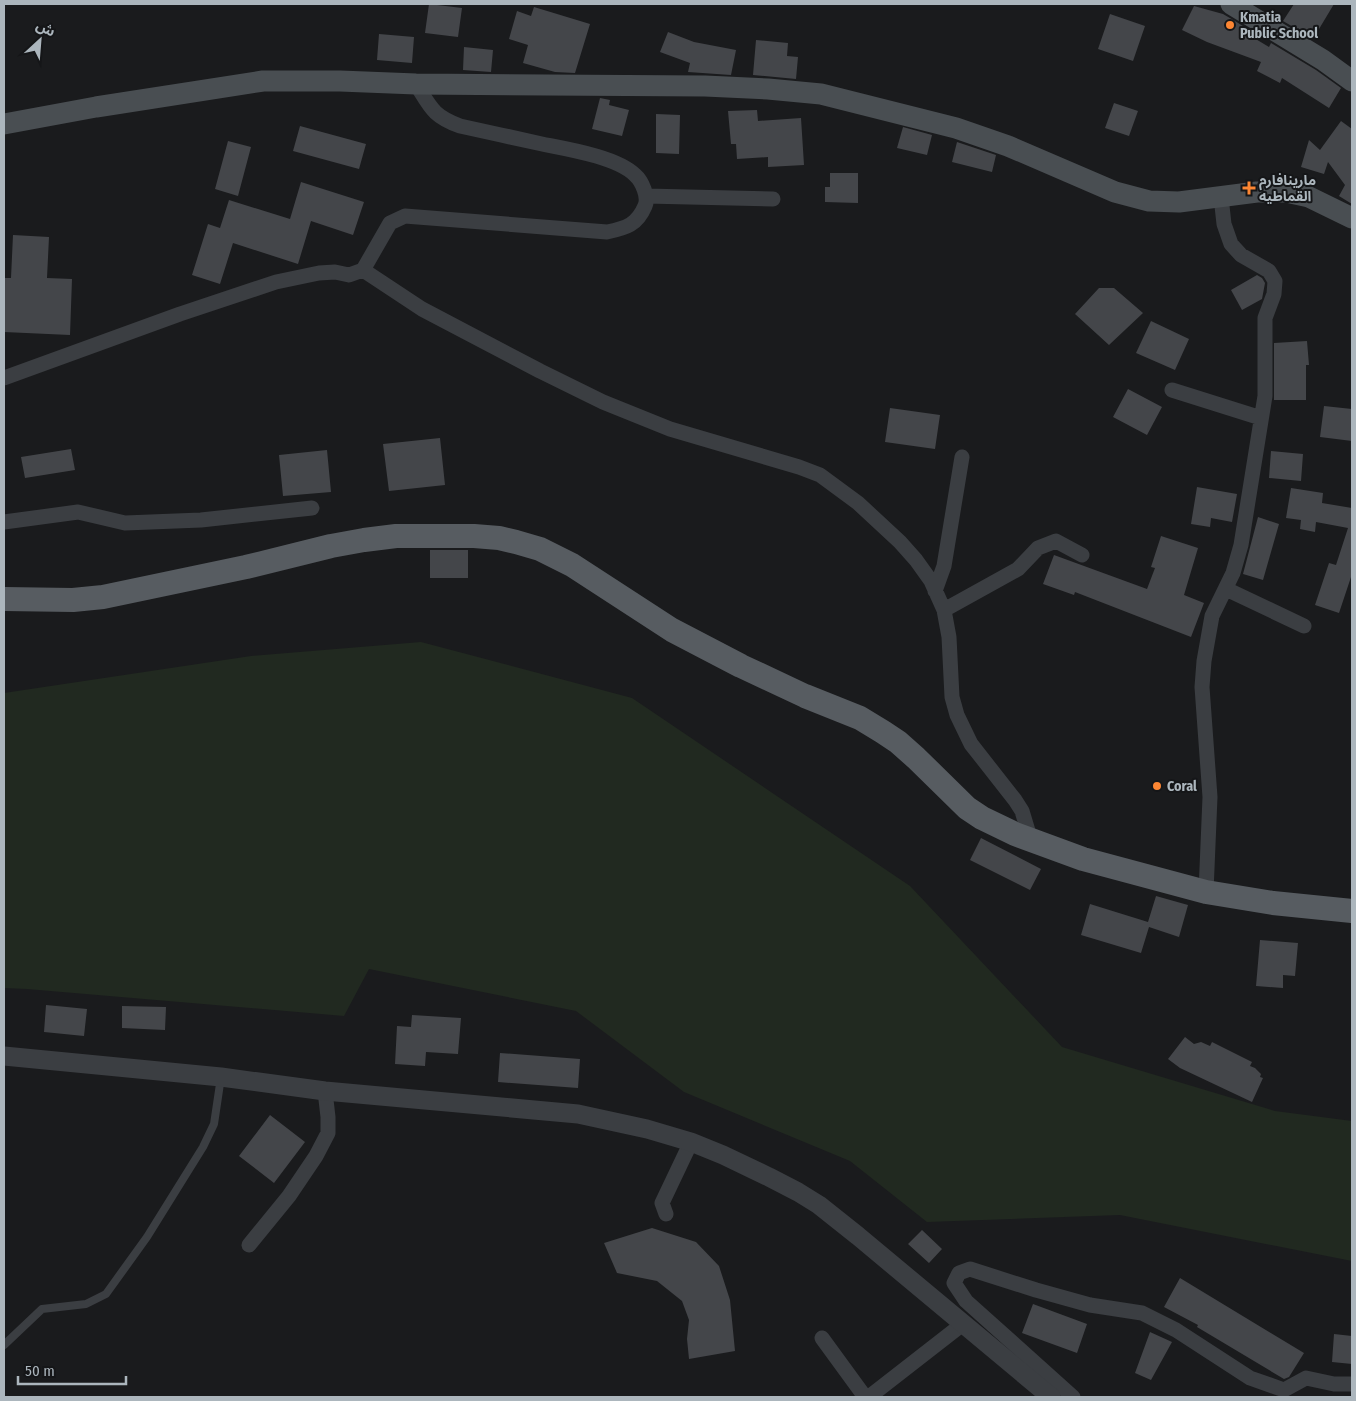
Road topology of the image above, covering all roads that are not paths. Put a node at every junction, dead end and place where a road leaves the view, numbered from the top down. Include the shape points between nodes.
1 (1231, 4) edge
2 (1352, 81) edge
3 (416, 84) junction
4 (4, 124) edge
5 (646, 196) junction
6 (1220, 197) junction
7 (773, 199) dead end
8 (1352, 218) edge
9 (363, 270) junction
10 (4, 378) edge
11 (1172, 390) dead end
12 (1261, 418) junction
13 (962, 457) dead end
14 (312, 508) dead end
15 (4, 522) edge
16 (1082, 555) dead end
17 (1226, 589) junction
18 (935, 591) junction
19 (4, 600) edge
20 (944, 610) junction
21 (1304, 626) dead end
22 (1032, 841) junction
23 (1206, 892) junction
24 (1352, 911) edge
25 (4, 1056) edge
26 (221, 1077) junction
27 (325, 1091) junction
28 (691, 1142) junction
29 (666, 1214) dead end
30 (249, 1244) dead end
31 (964, 1323) junction
32 (822, 1338) dead end
33 (4, 1345) edge
34 (1352, 1384) edge
35 (865, 1397) edge
36 (869, 1397) edge
37 (1051, 1397) edge
38 (1073, 1397) edge

1 - 2 main road
3 - 4 main road via 263,82
3 - 5 street via 443,120 584,153 616,164 635,175
3 - 6 main road via 705,86 821,94 956,128 1008,146 1115,192 1141,199 1179,202
5 - 7 street
5 - 9 street via 646,204 637,220 626,228 607,232 405,216 390,223
6 - 8 main road via 1286,192 1309,197
6 - 12 street via 1231,244 1241,255 1269,271 1275,281 1265,318 1265,396
9 - 10 street via 349,275 319,273 276,282
9 - 18 street via 422,309 603,402 670,429 820,476 858,503 900,542 916,560
11 - 12 street
12 - 17 street via 1241,545
13 - 18 street via 944,566
14 - 15 street via 200,520 125,523 78,512
16 - 20 street via 1056,541 1038,548 1018,569
17 - 21 street
17 - 23 street via 1212,616 1202,687 1210,797
18 - 20 street
19 - 22 main road via 103,597 348,543 396,536 474,536 516,542 540,549 572,565 680,635 860,718 910,752 967,808
20 - 22 street via 949,637 952,697 957,715 971,744 1022,811
22 - 23 main road via 1092,862
23 - 24 main road
25 - 26 street
26 - 27 street
26 - 33 lane via 214,1124 203,1146 147,1237 106,1294 86,1304 42,1309
27 - 28 street via 578,1114
27 - 30 street via 328,1133 289,1196
28 - 29 street via 662,1203
28 - 31 street via 769,1177 819,1205
31 - 36 street
31 - 37 street
32 - 35 street
34 - 38 street via 1306,1378 1284,1390 1250,1378 1176,1330 1142,1313 1090,1305 970,1269 959,1273 954,1283 966,1302

